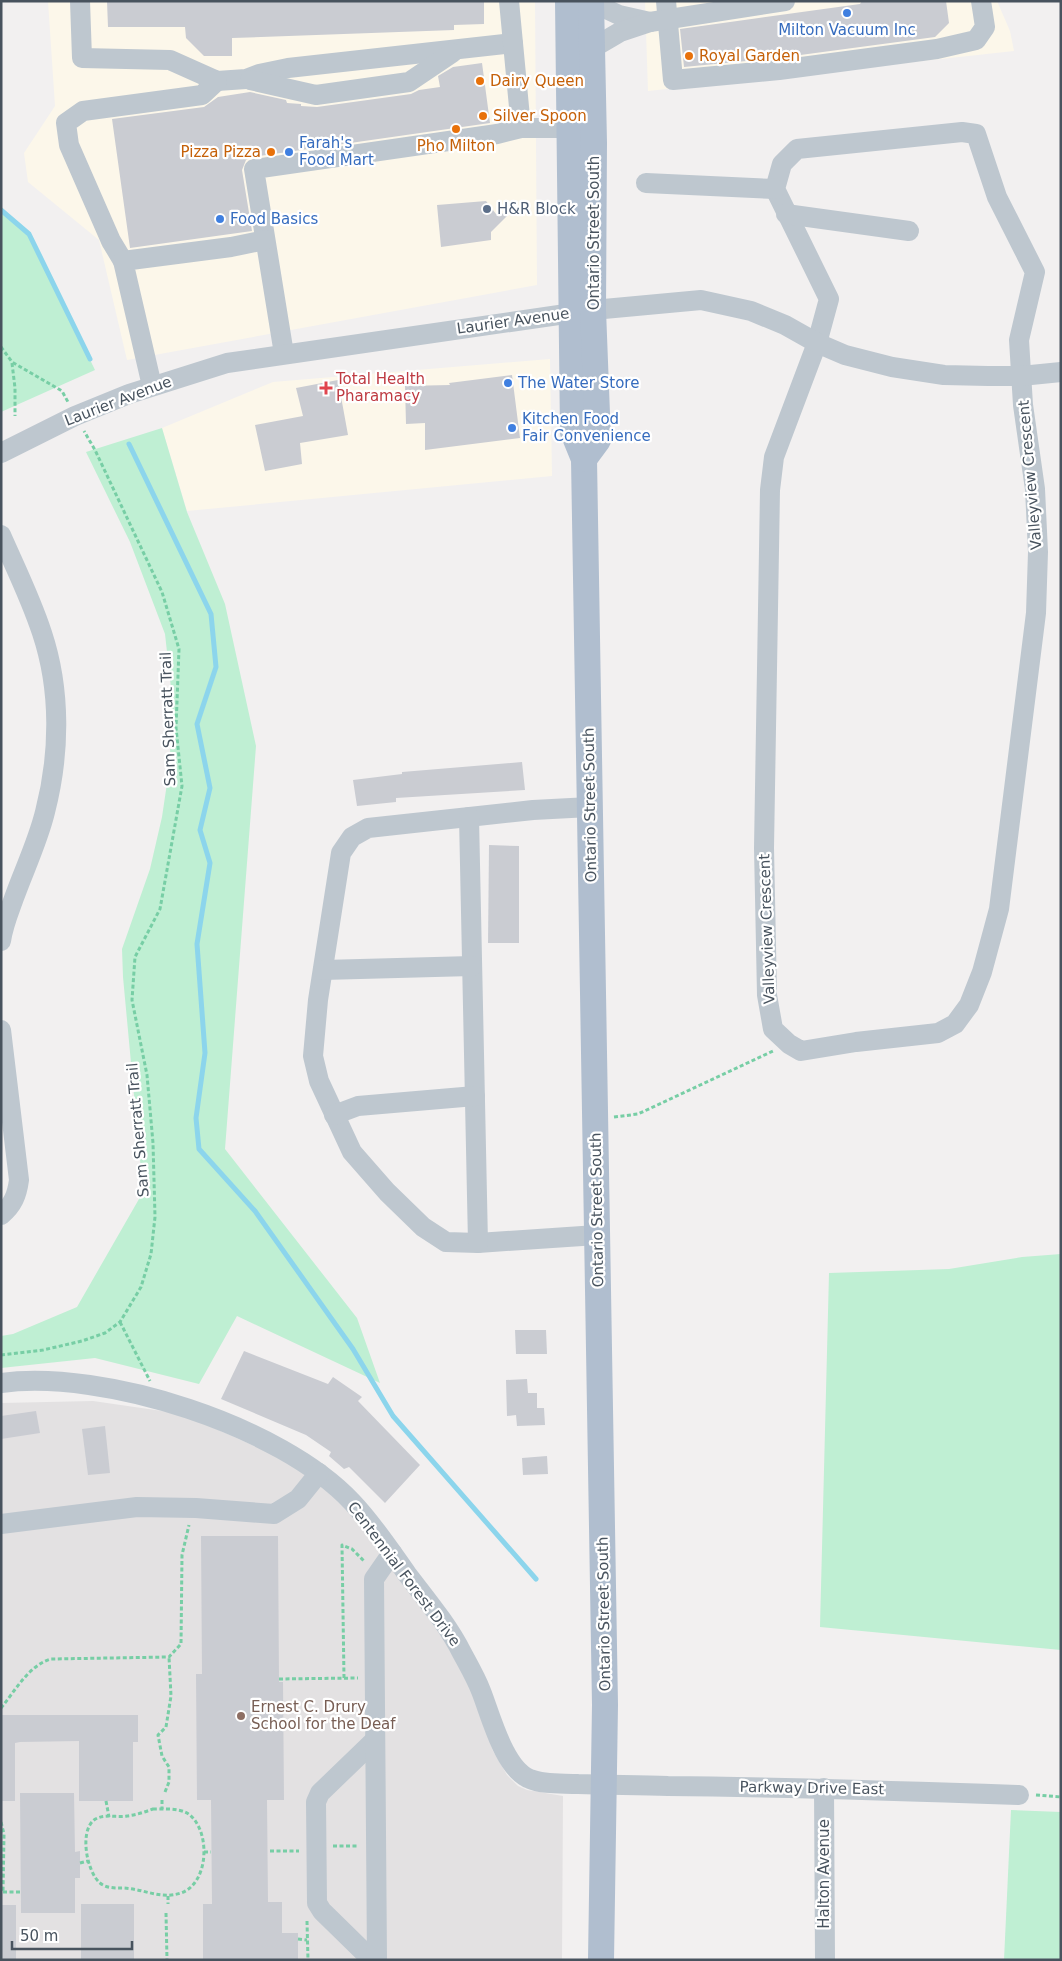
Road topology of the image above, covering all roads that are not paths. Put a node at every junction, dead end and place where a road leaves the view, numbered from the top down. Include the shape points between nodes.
1 (80, 1) edge
2 (509, 1) edge
3 (568, 1) edge
4 (785, 1) edge
5 (981, 1) edge
6 (591, 2) edge
7 (661, 14) edge
8 (513, 43) junction
9 (591, 48) junction
10 (456, 51) junction
11 (246, 79) junction
12 (217, 81) junction
13 (521, 128) junction
14 (570, 128) junction
15 (594, 143) junction
16 (646, 183) dead end
17 (775, 189) junction
18 (786, 214) junction
19 (909, 231) dead end
20 (265, 240) junction
21 (123, 261) junction
22 (583, 312) junction
23 (817, 343) junction
24 (284, 354) junction
25 (1061, 372) edge
26 (1021, 376) junction
27 (152, 386) junction
28 (1, 453) edge
29 (1, 535) edge
30 (590, 807) junction
31 (469, 817) junction
32 (1, 941) edge
33 (472, 966) junction
34 (323, 970) junction
35 (1, 1030) edge
36 (475, 1096) junction
37 (334, 1115) junction
38 (1, 1215) edge
39 (598, 1234) junction
40 (478, 1243) junction
41 (1, 1383) edge
42 (319, 1473) junction
43 (1, 1524) edge
44 (392, 1553) junction
45 (375, 1740) junction
46 (605, 1784) junction
47 (824, 1788) junction
48 (1019, 1794) road end
49 (372, 1960) edge
50 (377, 1960) edge
51 (601, 1960) edge
52 (825, 1960) edge

1 - 12 street via 82,58 170,60
2 - 8 street
3 - 14 main road, Ontario Street South
4 - 7 street
5 - 7 street via 984,27 976,40 927,50 779,70 673,80
6 - 7 street via 619,15
6 - 9 main road, Ontario Street South
7 - 9 street
8 - 10 street
8 - 13 street
9 - 15 main road, Ontario Street South
10 - 11 street via 288,68
10 - 11 street via 409,82 316,95
11 - 12 street
12 - 21 street via 202,95 83,111 66,123 69,145
13 - 14 street
13 - 20 street via 254,169
14 - 15 street
14 - 22 main road, Ontario Street South
15 - 22 main road, Ontario Street South
16 - 17 street
17 - 18 street, Valleyview Crescent
17 - 26 street, Valleyview Crescent via 782,164 797,149 962,132 976,134 997,198 1035,272 1019,340
18 - 19 street
18 - 23 street, Valleyview Crescent via 829,299
20 - 21 street
20 - 24 street
21 - 27 street
22 - 23 street, Laurier Avenue via 701,300 751,311
22 - 24 street, Laurier Avenue
22 - 30 main road, Ontario Street South via 598,440 584,459
23 - 26 street, Laurier Avenue via 845,355 892,367 944,375
23 - 26 street, Valleyview Crescent via 774,457 770,490 764,848 767,995 773,1029 801,1051 938,1032 955,1024 969,1005 982,972 999,909 1036,612 1035,488
24 - 27 street, Laurier Avenue via 227,363
25 - 26 street, Laurier Avenue
27 - 28 street, Laurier Avenue via 75,416
29 - 32 street via 42,634 54,685 57,722 45,812
30 - 31 street
30 - 39 main road, Ontario Street South
31 - 33 street
31 - 34 street via 368,828 352,836 341,853
33 - 34 street
33 - 36 street
34 - 37 street via 313,1056 319,1081
35 - 38 street via 19,1180 11,1206
36 - 37 street via 358,1106
36 - 40 street
37 - 40 street via 352,1152 423,1227 446,1242
39 - 40 street
39 - 46 main road, Ontario Street South
41 - 42 street, Centennial Forest Drive via 70,1382 156,1398 230,1424 290,1453
42 - 43 street via 298,1499 274,1514 138,1507
42 - 44 street, Centennial Forest Drive via 352,1501
44 - 45 street via 374,1579
44 - 46 street, Centennial Forest Drive via 461,1650 514,1767 531,1780
45 - 49 street via 320,1793 316,1802 318,1903 322,1911
45 - 50 street
46 - 47 street, Parkway Drive East
46 - 51 main road, Ontario Street South
47 - 48 street, Parkway Drive East
47 - 52 street, Halton Avenue

